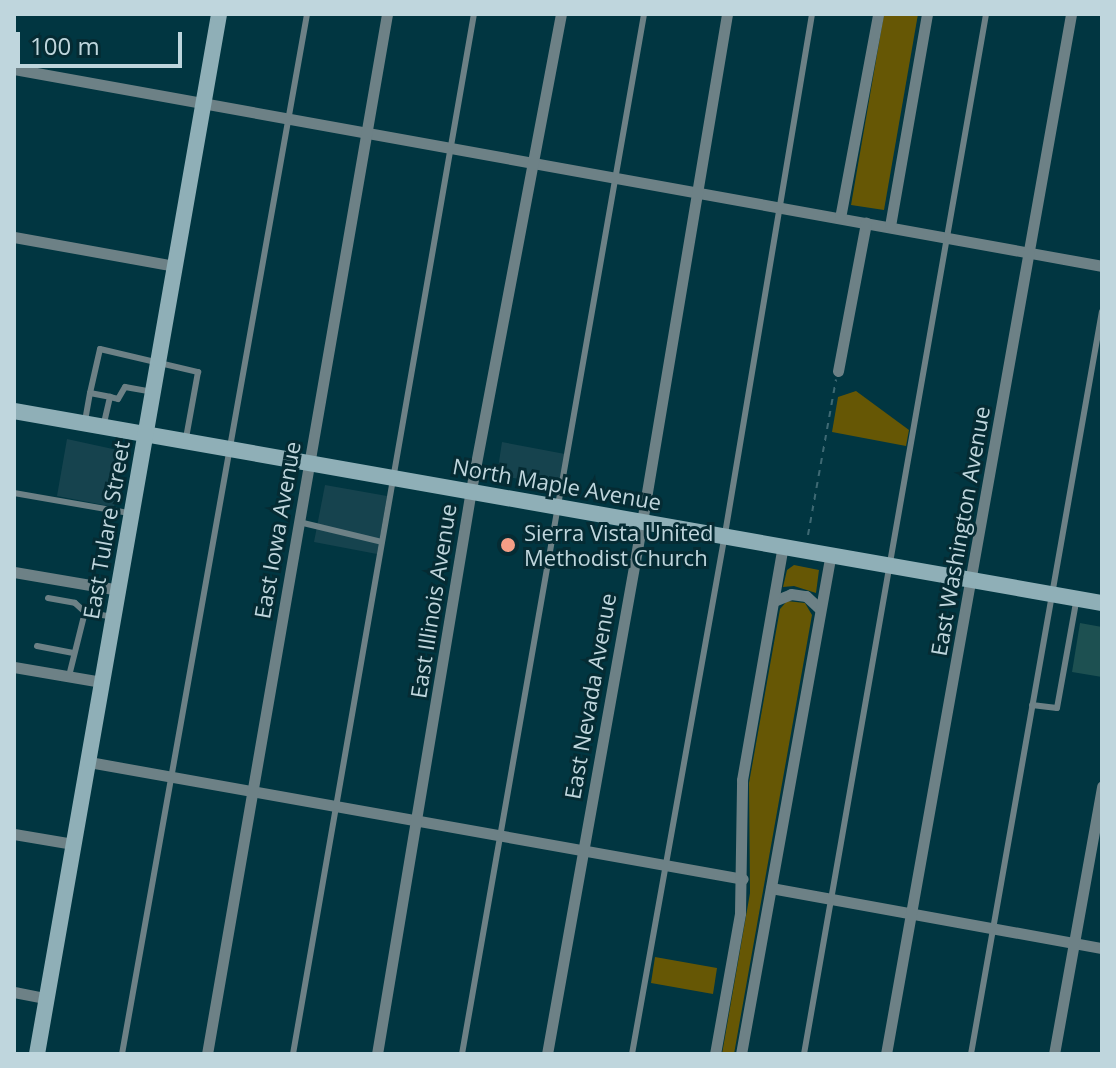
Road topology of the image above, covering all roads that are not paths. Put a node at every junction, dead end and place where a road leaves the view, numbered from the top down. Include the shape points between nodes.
1 (219, 14) edge
2 (307, 14) edge
3 (387, 14) edge
4 (474, 14) edge
5 (561, 14) edge
6 (644, 14) edge
7 (727, 14) edge
8 (812, 14) edge
9 (878, 14) edge
10 (927, 14) edge
11 (986, 14) edge
12 (1071, 14) edge
13 (14, 69) edge
14 (206, 105) junction
15 (288, 119) junction
16 (366, 133) junction
17 (451, 149) junction
18 (534, 165) junction
19 (614, 179) junction
20 (696, 194) junction
21 (778, 209) junction
22 (840, 218) junction
23 (866, 223) junction
24 (890, 226) junction
25 (14, 237) edge
26 (947, 237) junction
27 (1030, 252) junction
28 (175, 266) junction
29 (1102, 266) edge
30 (1102, 311) edge
31 (158, 360) junction
32 (838, 371) road end
33 (153, 392) junction
34 (90, 393) junction
35 (110, 397) junction
36 (14, 411) edge
37 (84, 423) junction
38 (104, 427) junction
39 (145, 434) junction
40 (185, 442) junction
41 (229, 450) junction
42 (309, 464) junction
43 (393, 478) junction
44 (471, 490) junction
45 (14, 493) edge
46 (557, 506) junction
47 (132, 513) junction
48 (299, 522) junction
49 (642, 522) junction
50 (725, 534) junction
51 (382, 542) junction
52 (783, 545) junction
53 (831, 553) junction
54 (890, 564) junction
55 (14, 572) edge
56 (971, 579) junction
57 (119, 590) junction
58 (1054, 594) junction
59 (48, 598) dead end
60 (1076, 598) junction
61 (774, 601) junction
62 (1102, 603) edge
63 (820, 609) junction
64 (85, 612) junction
65 (114, 617) junction
66 (37, 646) dead end
67 (73, 653) junction
68 (14, 667) edge
69 (69, 676) junction
70 (102, 682) junction
71 (1032, 705) junction
72 (89, 762) junction
73 (171, 777) junction
74 (1102, 786) edge
75 (252, 790) junction
76 (335, 806) junction
77 (418, 820) junction
78 (14, 834) edge
79 (501, 835) junction
80 (73, 844) junction
81 (583, 850) junction
82 (665, 865) junction
83 (743, 879) junction
84 (771, 888) junction
85 (831, 900) junction
86 (910, 914) junction
87 (992, 929) junction
88 (1072, 943) junction
89 (1102, 948) edge
90 (14, 992) edge
91 (46, 998) junction
92 (37, 1054) edge
93 (122, 1054) edge
94 (207, 1054) edge
95 (293, 1054) edge
96 (377, 1054) edge
97 (462, 1054) edge
98 (547, 1054) edge
99 (632, 1054) edge
100 (715, 1054) edge
101 (741, 1054) edge
102 (804, 1054) edge
103 (886, 1054) edge
104 (971, 1054) edge
105 (1054, 1054) edge

1 - 14 main road, East Tulare Street
2 - 15 lane
3 - 16 street, East Iowa Avenue
4 - 17 lane
5 - 18 street, East Illinois Avenue
6 - 19 lane
7 - 20 street, East Nevada Avenue
8 - 21 lane
9 - 22 street
10 - 24 street
11 - 26 lane
12 - 27 street, East Washington Avenue
13 - 14 street
14 - 15 street
14 - 28 main road, East Tulare Street
15 - 16 street
15 - 41 lane
16 - 17 street
16 - 42 street, East Iowa Avenue
17 - 18 street
17 - 43 lane
18 - 19 street
18 - 44 street, East Illinois Avenue
19 - 20 street
19 - 46 lane
20 - 21 street
20 - 49 street, East Nevada Avenue
21 - 22 street
21 - 50 lane
22 - 23 street
23 - 24 street
23 - 32 street
24 - 26 street
25 - 28 street
26 - 27 street
26 - 54 lane
27 - 29 street
27 - 56 street, East Washington Avenue
28 - 31 main road, East Tulare Street
30 - 58 lane
31 - 33 main road, East Tulare Street
31 - 34 lane via 100,349
31 - 40 lane via 198,372
33 - 35 lane via 125,387 118,399
33 - 39 main road, East Tulare Street
34 - 35 lane
34 - 37 lane
35 - 38 lane
36 - 37 main road, North Maple Avenue
37 - 38 main road, North Maple Avenue
38 - 39 main road, North Maple Avenue
39 - 40 main road, North Maple Avenue
39 - 47 main road, East Tulare Street
40 - 41 main road, North Maple Avenue
41 - 42 main road, North Maple Avenue
41 - 73 lane
42 - 43 main road, North Maple Avenue
42 - 48 street, East Iowa Avenue
43 - 44 main road, North Maple Avenue
43 - 51 lane
44 - 46 main road, North Maple Avenue
44 - 77 street, East Illinois Avenue
45 - 47 lane
46 - 49 main road, North Maple Avenue
46 - 79 lane
47 - 57 main road, East Tulare Street
48 - 51 lane
48 - 75 street, East Iowa Avenue
49 - 50 main road, North Maple Avenue
49 - 81 street, East Nevada Avenue
50 - 52 main road, North Maple Avenue
50 - 82 lane
51 - 76 lane
52 - 53 main road, North Maple Avenue
52 - 61 street
53 - 54 main road, North Maple Avenue
53 - 63 street
54 - 56 main road, North Maple Avenue
54 - 85 lane
55 - 57 street
56 - 58 main road, North Maple Avenue
56 - 86 street, East Washington Avenue
57 - 65 main road, East Tulare Street
58 - 60 main road, North Maple Avenue
58 - 71 lane
59 - 64 lane via 75,603
60 - 62 main road, North Maple Avenue
60 - 71 lane via 1057,708
61 - 63 street via 791,594 806,596
61 - 83 street via 742,780
63 - 84 street
64 - 65 lane
64 - 67 lane
65 - 70 main road, East Tulare Street
66 - 67 lane
67 - 69 lane
68 - 69 street
69 - 70 street
70 - 72 main road, East Tulare Street
71 - 87 lane
72 - 73 street
72 - 80 main road, East Tulare Street
73 - 75 street
73 - 93 lane
74 - 88 street
75 - 76 street
75 - 94 street, East Iowa Avenue
76 - 77 street
76 - 95 lane
77 - 79 street
77 - 96 street, East Illinois Avenue
78 - 80 street
79 - 81 street
79 - 97 lane
80 - 91 main road, East Tulare Street
81 - 82 street
81 - 98 street, East Nevada Avenue
82 - 83 street
82 - 99 lane
83 - 100 street
84 - 85 street
84 - 101 street
85 - 86 street
85 - 102 lane
86 - 87 street
86 - 103 street, East Washington Avenue
87 - 88 street
87 - 104 lane
88 - 89 street
88 - 105 street
90 - 91 street
91 - 92 main road, East Tulare Street

